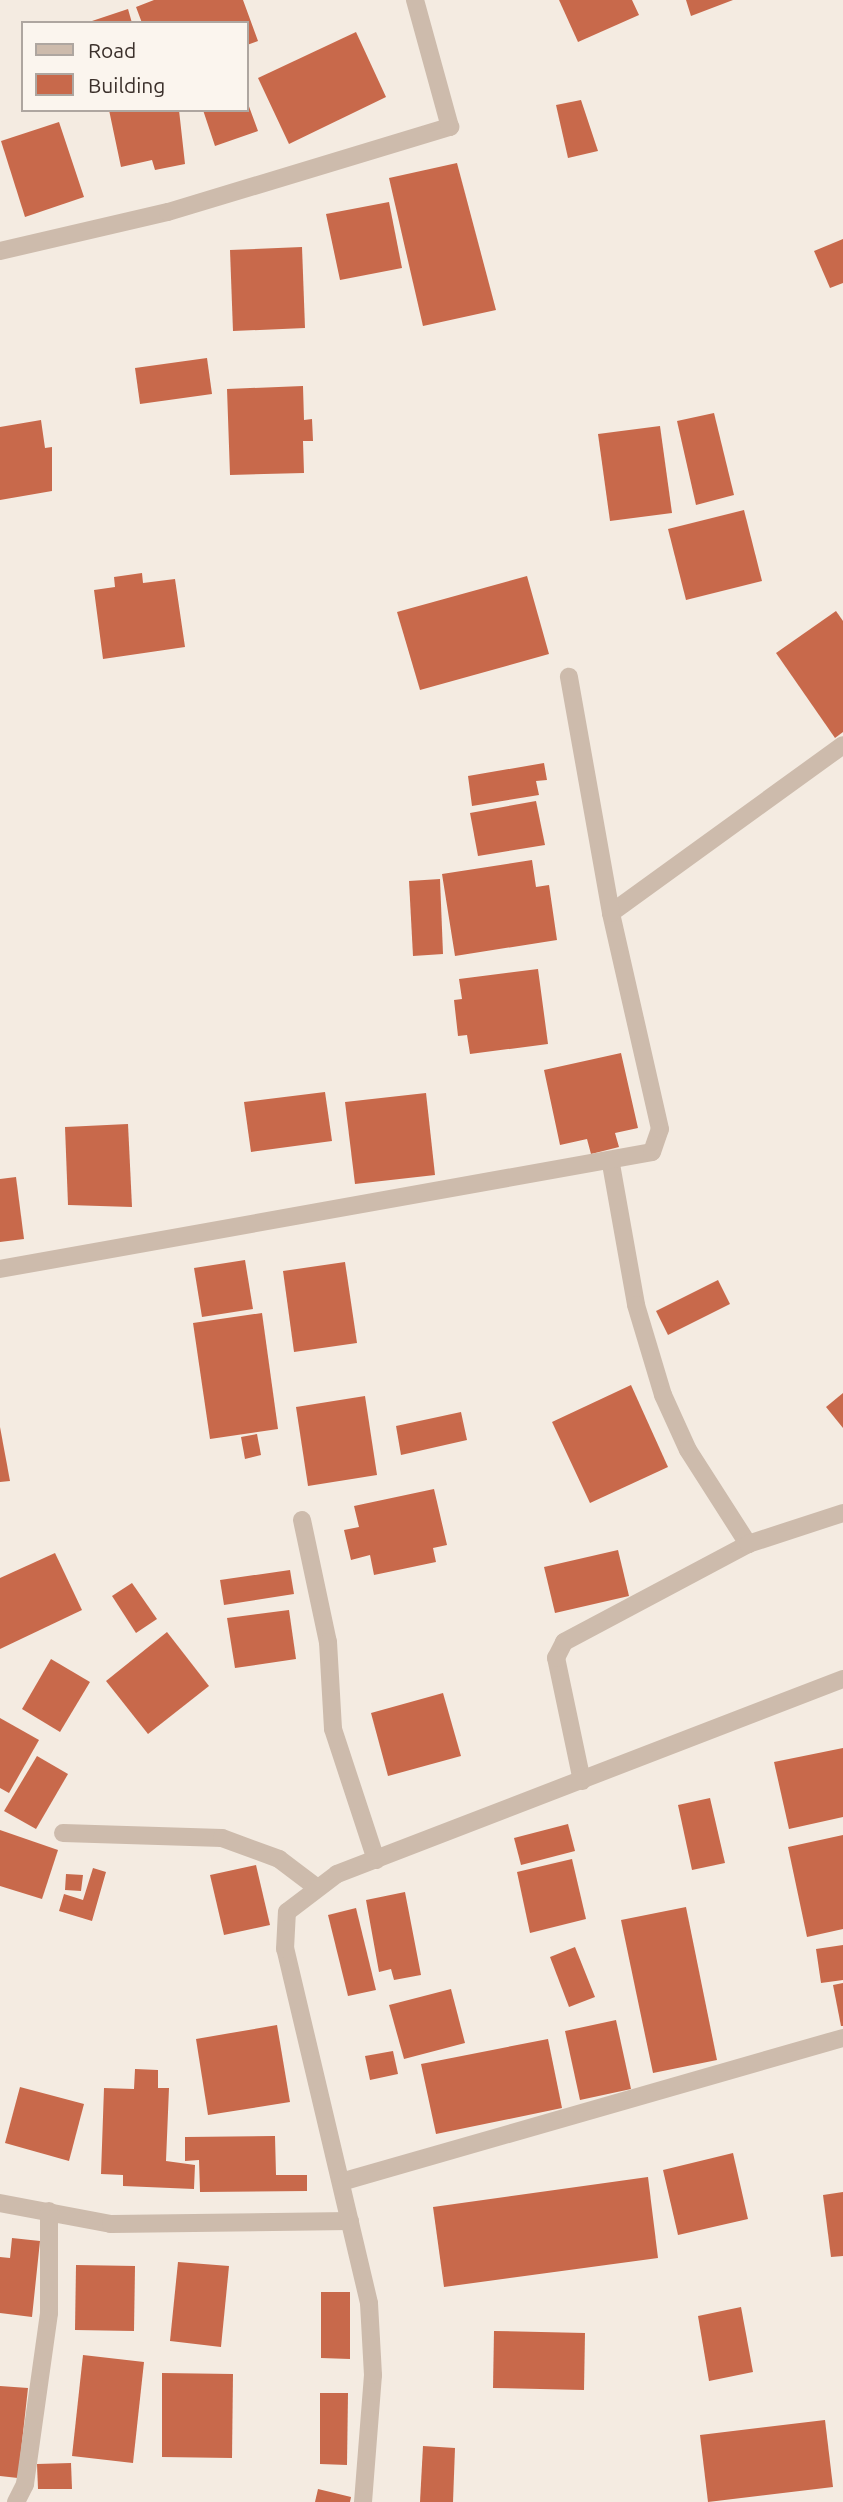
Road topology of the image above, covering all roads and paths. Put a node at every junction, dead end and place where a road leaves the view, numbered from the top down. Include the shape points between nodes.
1 (415, 0) edge
2 (0, 251) edge
3 (569, 677) dead end
4 (843, 745) edge
5 (611, 912) junction
6 (611, 1164) junction
7 (0, 1269) edge
8 (843, 1513) edge
9 (302, 1520) dead end
10 (748, 1544) junction
11 (843, 1679) edge
12 (582, 1781) junction
13 (63, 1833) dead end
14 (376, 1860) junction
15 (316, 1887) junction
16 (843, 2038) edge
17 (341, 2182) junction
18 (0, 2203) edge
19 (49, 2211) junction
20 (350, 2221) junction
21 (16, 2502) edge
22 (363, 2502) edge

1 - 2 street via 450,127 168,212
3 - 5 street
4 - 5 street
5 - 6 street via 660,1129 652,1152
6 - 7 street
6 - 10 street via 636,1305 663,1395 688,1450
8 - 10 street
9 - 14 street via 328,1642 333,1729
10 - 12 street via 564,1642 556,1658
11 - 12 street
12 - 14 street
13 - 15 street via 222,1838 279,1859
14 - 15 street
15 - 17 street via 287,1912 284,1941
16 - 17 street
17 - 20 street
18 - 19 street
19 - 20 street via 111,2224
19 - 21 street via 49,2313 25,2484
20 - 22 street via 369,2303 373,2375

